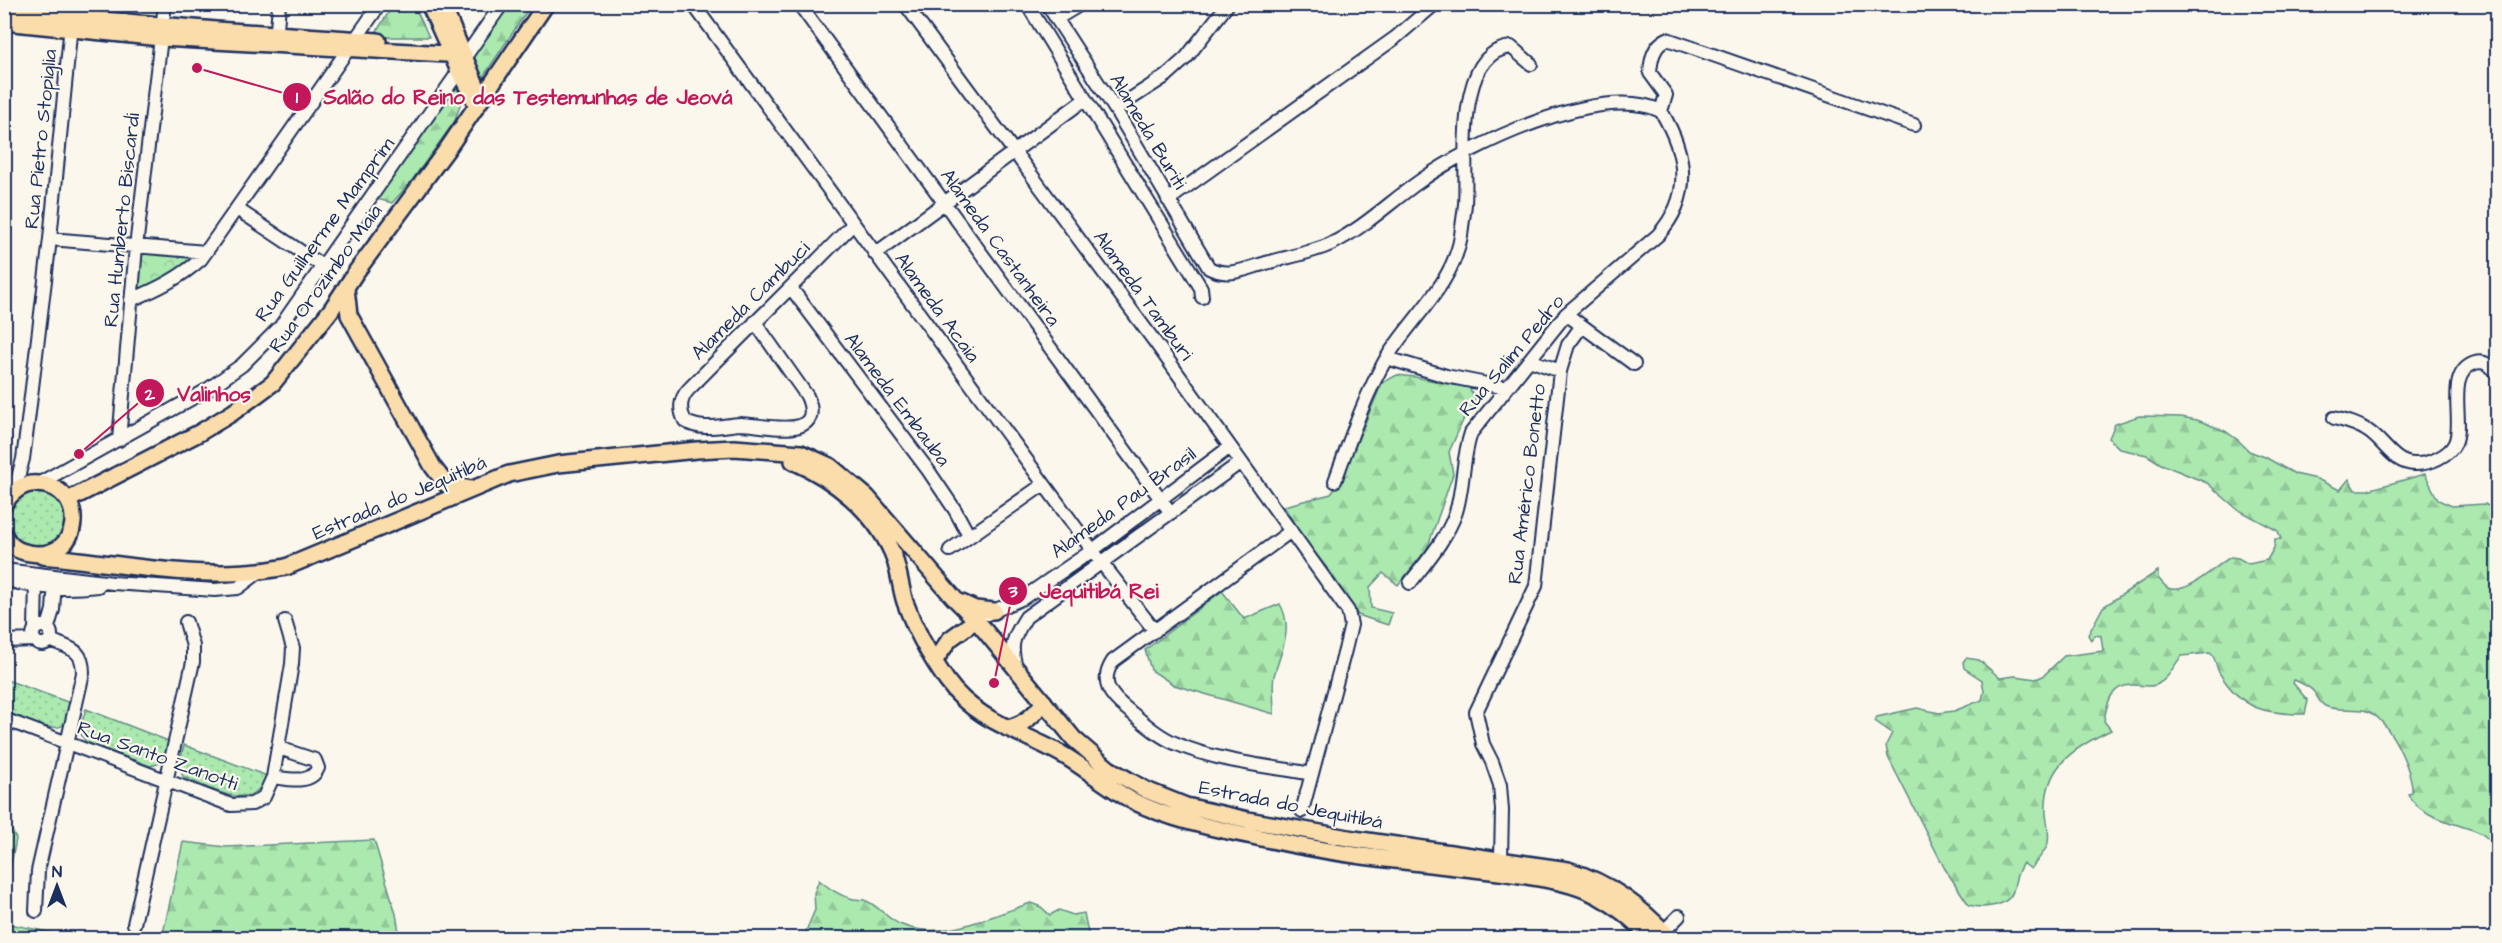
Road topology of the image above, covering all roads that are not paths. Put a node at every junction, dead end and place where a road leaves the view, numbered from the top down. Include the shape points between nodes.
1 (165, 4) edge
2 (279, 4) edge
3 (380, 4) edge
4 (429, 4) edge
5 (442, 4) edge
6 (502, 4) edge
7 (546, 4) edge
8 (693, 4) edge
9 (799, 4) edge
10 (905, 4) edge
11 (1027, 4) edge
12 (1047, 4) edge
13 (1081, 4) edge
14 (1228, 4) edge
15 (1435, 4) edge
16 (4, 11) edge
17 (72, 18) edge
18 (1056, 19) junction
19 (4, 22) edge
20 (162, 31) junction
21 (276, 39) junction
22 (353, 44) junction
23 (458, 54) junction
24 (1531, 64) dead end
25 (1084, 100) junction
26 (479, 101) junction
27 (1115, 109) junction
28 (1661, 111) junction
29 (1914, 125) dead end
30 (1013, 151) junction
31 (1465, 152) junction
32 (1168, 200) junction
33 (945, 202) junction
34 (237, 209) junction
35 (853, 224) junction
36 (50, 239) junction
37 (136, 247) junction
38 (206, 252) junction
39 (875, 254) junction
40 (324, 267) junction
41 (346, 288) junction
42 (791, 288) junction
43 (1203, 297) dead end
44 (131, 300) junction
45 (1566, 314) junction
46 (349, 315) junction
47 (322, 321) junction
48 (755, 322) junction
49 (1581, 327) junction
50 (1387, 358) junction
51 (1530, 360) junction
52 (1634, 364) dead end
53 (1560, 371) junction
54 (2498, 374) edge
55 (1507, 388) junction
56 (2334, 418) dead end
57 (119, 441) junction
58 (1230, 447) junction
59 (772, 452) junction
60 (23, 459) junction
61 (1241, 462) junction
62 (70, 466) junction
63 (433, 467) junction
64 (1335, 481) dead end
65 (37, 483) junction
66 (1044, 484) junction
67 (471, 489) junction
68 (14, 492) junction
69 (64, 496) junction
70 (1161, 499) junction
71 (4, 504) edge
72 (1171, 513) junction
73 (416, 514) junction
74 (1291, 531) junction
75 (4, 535) edge
76 (969, 536) junction
77 (950, 550) dead end
78 (1093, 550) junction
79 (12, 551) edge
80 (42, 556) junction
81 (1101, 562) junction
82 (4, 570) edge
83 (259, 572) junction
84 (55, 576) junction
85 (4, 579) edge
86 (36, 580) junction
87 (118, 583) junction
88 (1410, 583) dead end
89 (54, 589) junction
90 (954, 598) junction
91 (1017, 602) junction
92 (994, 611) junction
93 (1026, 617) junction
94 (976, 620) junction
95 (285, 621) dead end
96 (186, 622) dead end
97 (48, 627) junction
98 (1155, 631) junction
99 (34, 635) junction
100 (50, 640) junction
101 (4, 641) edge
102 (935, 660) junction
103 (1016, 670) junction
104 (1044, 702) junction
105 (4, 719) edge
106 (1007, 728) junction
107 (68, 742) junction
108 (279, 748) junction
109 (1312, 774) junction
110 (273, 777) junction
111 (166, 781) junction
112 (1302, 811) dead end
113 (1501, 859) junction
114 (36, 911) dead end
115 (1679, 916) dead end
116 (134, 924) dead end
117 (1662, 936) edge

1 - 20 street, Rua Humberto Biscardi
2 - 21 street
3 - 22 street
4 - 23 main road
5 - 23 main road
6 - 23 street, Rua Guilherme Mamprim
7 - 26 main road, Rua Orozimbo Maia
8 - 35 street, Alameda Acaia
9 - 33 street, Alameda Castanheira
10 - 30 street, Alameda Tamburi
11 - 25 street
12 - 18 street, Alameda Buriti
13 - 18 street
14 - 27 street via 1186,58
15 - 32 street via 1395,38
16 - 17 main road
17 - 19 main road
17 - 20 main road
17 - 36 street, Rua Pietro Stopiglia
18 - 27 street, Alameda Buriti
20 - 21 main road
20 - 37 street, Rua Humberto Biscardi
21 - 22 main road
22 - 23 main road
22 - 34 street
23 - 26 main road
23 - 40 street, Rua Guilherme Mamprim
24 - 31 street via 1511,47 1502,48 1486,61 1467,105
25 - 30 street
25 - 43 street
26 - 41 main road, Rua Orozimbo Maia
27 - 32 street, Alameda Buriti
28 - 29 street, Rua Salim Pedro via 1666,95 1650,73 1655,50 1666,39
28 - 31 street via 1620,103 1581,108
28 - 45 street, Rua Salim Pedro via 1681,156 1683,171 1683,184 1671,220
30 - 33 street
30 - 58 street, Alameda Tamburi
31 - 32 street, Alameda Buriti via 1362,226 1330,244 1237,272 1221,274 1209,268
31 - 50 street via 1465,204 1460,239 1448,274
33 - 39 street
33 - 70 street, Alameda Castanheira
34 - 38 street
34 - 40 street
35 - 39 street, Alameda Acaia
35 - 42 street, Alameda Cambuci
36 - 37 street
36 - 60 street, Rua Pietro Stopiglia
37 - 38 street
37 - 44 street, Rua Humberto Biscardi
38 - 44 street via 184,273
39 - 66 street, Alameda Acaia
40 - 57 street, Rua Guilherme Mamprim via 280,327 242,365
41 - 46 main road
41 - 47 main road, Rua Orozimbo Maia
42 - 48 street, Alameda Cambuci
42 - 76 street, Alameda Embauba via 928,470
44 - 57 street, Rua Humberto Biscardi
45 - 49 street
45 - 51 street, Rua Salim Pedro
46 - 47 main road
46 - 63 main road
47 - 69 main road, Rua Orozimbo Maia via 273,383 239,408 172,448
48 - 48 street, Alameda Cambuci via 807,396 809,417 791,429 742,424 700,428 685,421 681,406 688,390
49 - 52 street
49 - 53 street, Rua Américo Bonetto via 1568,345
50 - 55 street via 1446,376
50 - 64 street
51 - 53 street
51 - 55 street, Rua Salim Pedro
53 - 113 street, Rua Américo Bonetto via 1536,586 1476,712 1482,744 1500,784
54 - 56 street via 2486,363 2470,365 2457,386 2458,432 2454,445 2446,454 2425,464 2412,465 2397,459 2367,430
55 - 88 street, Rua Salim Pedro via 1471,433 1456,511 1446,534
57 - 62 street, Rua Guilherme Mamprim
58 - 61 street, Alameda Tamburi
58 - 70 street, Alameda Pau Brasil
59 - 67 main road, Estrada do Jequitibá via 697,450 558,464 509,474
59 - 90 main road, Estrada do Jequitibá via 801,453 830,466 867,497
59 - 102 main road, Estrada do Jequitibá via 820,474 849,495 873,522 892,552 905,601
60 - 65 street
60 - 68 street, Rua Pietro Stopiglia
61 - 72 street, Alameda Pau Brasil
61 - 74 street, Alameda Tamburi
62 - 65 street, Rua Guilherme Mamprim
62 - 69 street via 63,477
63 - 67 main road via 446,484
63 - 73 main road via 435,494
65 - 68 main road
65 - 69 main road
66 - 76 street
66 - 78 street, Alameda Acaia
67 - 73 main road, Estrada do Jequitibá
68 - 71 main road
69 - 80 main road via 74,517 70,535 59,549
70 - 72 street, Alameda Castanheira
70 - 78 street, Alameda Pau Brasil
72 - 81 street, Alameda Pau Brasil
73 - 83 main road, Estrada do Jequitibá via 286,567
74 - 98 street
74 - 109 street, Alameda Tamburi via 1348,611 1351,625
75 - 79 main road
76 - 77 street
78 - 81 street, Alameda Acaia
78 - 91 street, Alameda Pau Brasil
79 - 80 main road, Estrada do Jequitibá
80 - 83 main road, Estrada do Jequitibá via 194,571
81 - 93 street, Alameda Pau Brasil
81 - 98 street, Alameda Acaia
82 - 86 street
83 - 87 street via 245,584 228,590
84 - 86 street
84 - 87 street
84 - 89 street
85 - 86 street
86 - 89 street
86 - 99 street
87 - 89 street
89 - 97 street
90 - 92 main road via 975,609
90 - 94 main road, Estrada do Jequitibá
91 - 92 street, Alameda Pau Brasil
91 - 93 street
92 - 94 street, Alameda Pau Brasil
93 - 103 street, Alameda Pau Brasil via 1012,640
94 - 102 main road via 950,639
94 - 103 main road, Estrada do Jequitibá
95 - 108 street, Rua Santo Zanotti via 293,648
96 - 111 street via 193,662
97 - 99 street via 41,626
97 - 100 street
98 - 109 street via 1109,667 1106,686 1116,700 1176,744 1215,756
99 - 100 street via 40,644
99 - 101 street
100 - 107 street via 83,660 82,685
102 - 106 main road, Estrada do Jequitibá via 965,702
103 - 104 main road, Estrada do Jequitibá
104 - 106 main road via 1027,720
104 - 113 main road, Estrada do Jequitibá via 1074,739 1109,769 1186,806 1354,839
105 - 107 street, Rua Santo Zanotti
106 - 117 main road, Estrada do Jequitibá via 1067,757 1131,800 1168,816 1346,855 1566,884 1598,896
107 - 111 street, Rua Santo Zanotti
107 - 114 street via 38,871
108 - 110 street, Rua Santo Zanotti
108 - 110 street via 315,759 318,768 308,780
109 - 112 street
110 - 111 street, Rua Santo Zanotti via 264,796 241,806
111 - 116 street
113 - 117 main road, Estrada do Jequitibá via 1590,877 1625,896
115 - 117 street

